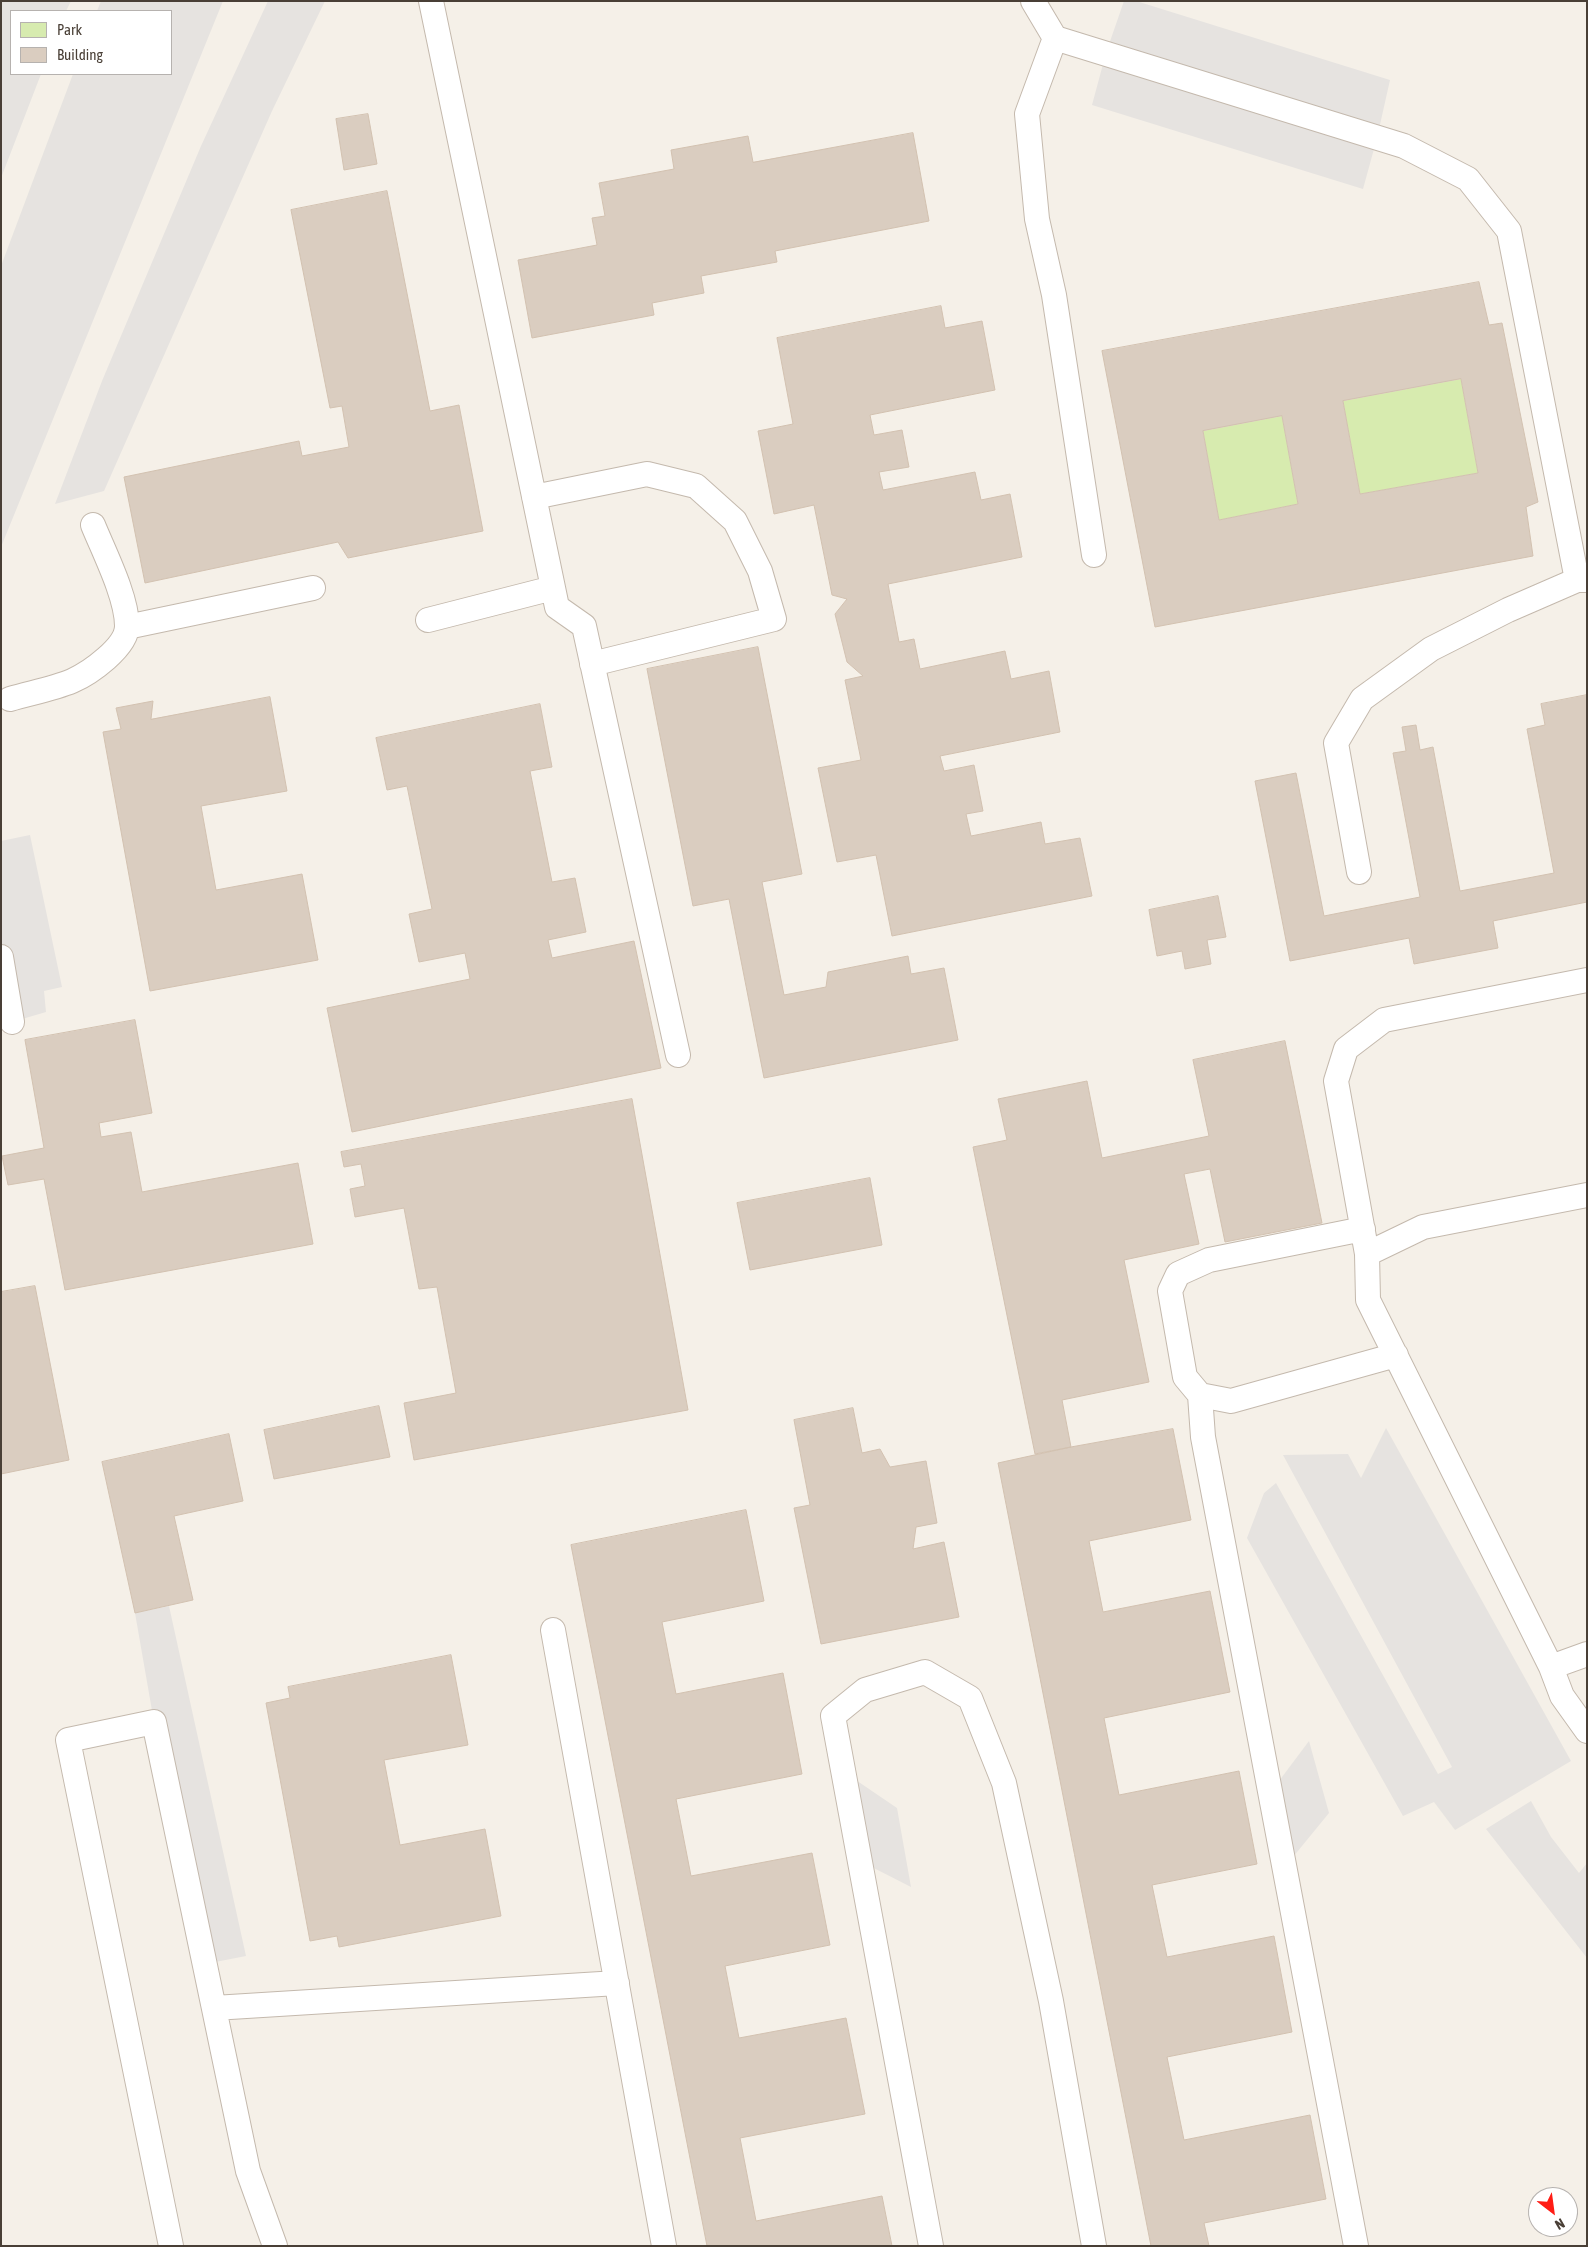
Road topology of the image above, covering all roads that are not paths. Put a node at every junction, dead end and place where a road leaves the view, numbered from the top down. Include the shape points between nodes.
1 (431, 1) edge
2 (1033, 1) edge
3 (1055, 38) junction
4 (534, 497) junction
5 (93, 525) dead end
6 (1094, 555) dead end
7 (1582, 580) edge
8 (313, 588) dead end
9 (553, 588) junction
10 (428, 620) dead end
11 (127, 628) junction
12 (592, 664) junction
13 (10, 699) dead end
14 (1359, 872) dead end
15 (1, 957) edge
16 (1587, 980) edge
17 (12, 1022) dead end
18 (678, 1055) dead end
19 (1587, 1195) edge
20 (1363, 1229) junction
21 (1367, 1254) junction
22 (1396, 1356) junction
23 (1200, 1395) junction
24 (553, 1630) dead end
25 (1587, 1654) edge
26 (1551, 1667) junction
27 (1587, 1731) edge
28 (617, 1983) junction
29 (214, 2008) junction
30 (170, 2246) edge
31 (275, 2246) edge
32 (664, 2246) edge
33 (931, 2246) edge
34 (1094, 2246) edge
35 (1356, 2246) edge

1 - 4 lane
2 - 3 lane
3 - 6 lane via 1027,114 1037,219 1054,294
3 - 7 lane via 1404,146 1468,179 1509,231
4 - 9 lane
4 - 12 lane via 647,474 696,486 735,521 760,571 774,619
5 - 11 lane via 121,595
7 - 14 lane via 1508,610 1431,649 1362,700 1336,743
8 - 11 lane
9 - 10 lane
9 - 12 lane via 557,607 584,626
11 - 13 lane via 118,648 92,669 72,681
12 - 18 lane
15 - 17 lane
16 - 20 lane via 1384,1020 1346,1049 1336,1081
19 - 21 lane via 1423,1227
20 - 21 lane
20 - 23 lane via 1209,1260 1178,1274 1170,1291 1185,1377
21 - 22 lane via 1368,1300
22 - 23 lane via 1231,1401
22 - 26 lane
23 - 35 lane via 1204,1447
24 - 28 lane
25 - 26 lane
26 - 27 lane via 1562,1696
28 - 29 lane
28 - 32 lane
29 - 30 lane via 154,1722 68,1740
29 - 31 lane via 248,2171
33 - 34 lane via 833,1716 865,1690 925,1672 970,1698 1004,1783 1051,2001

